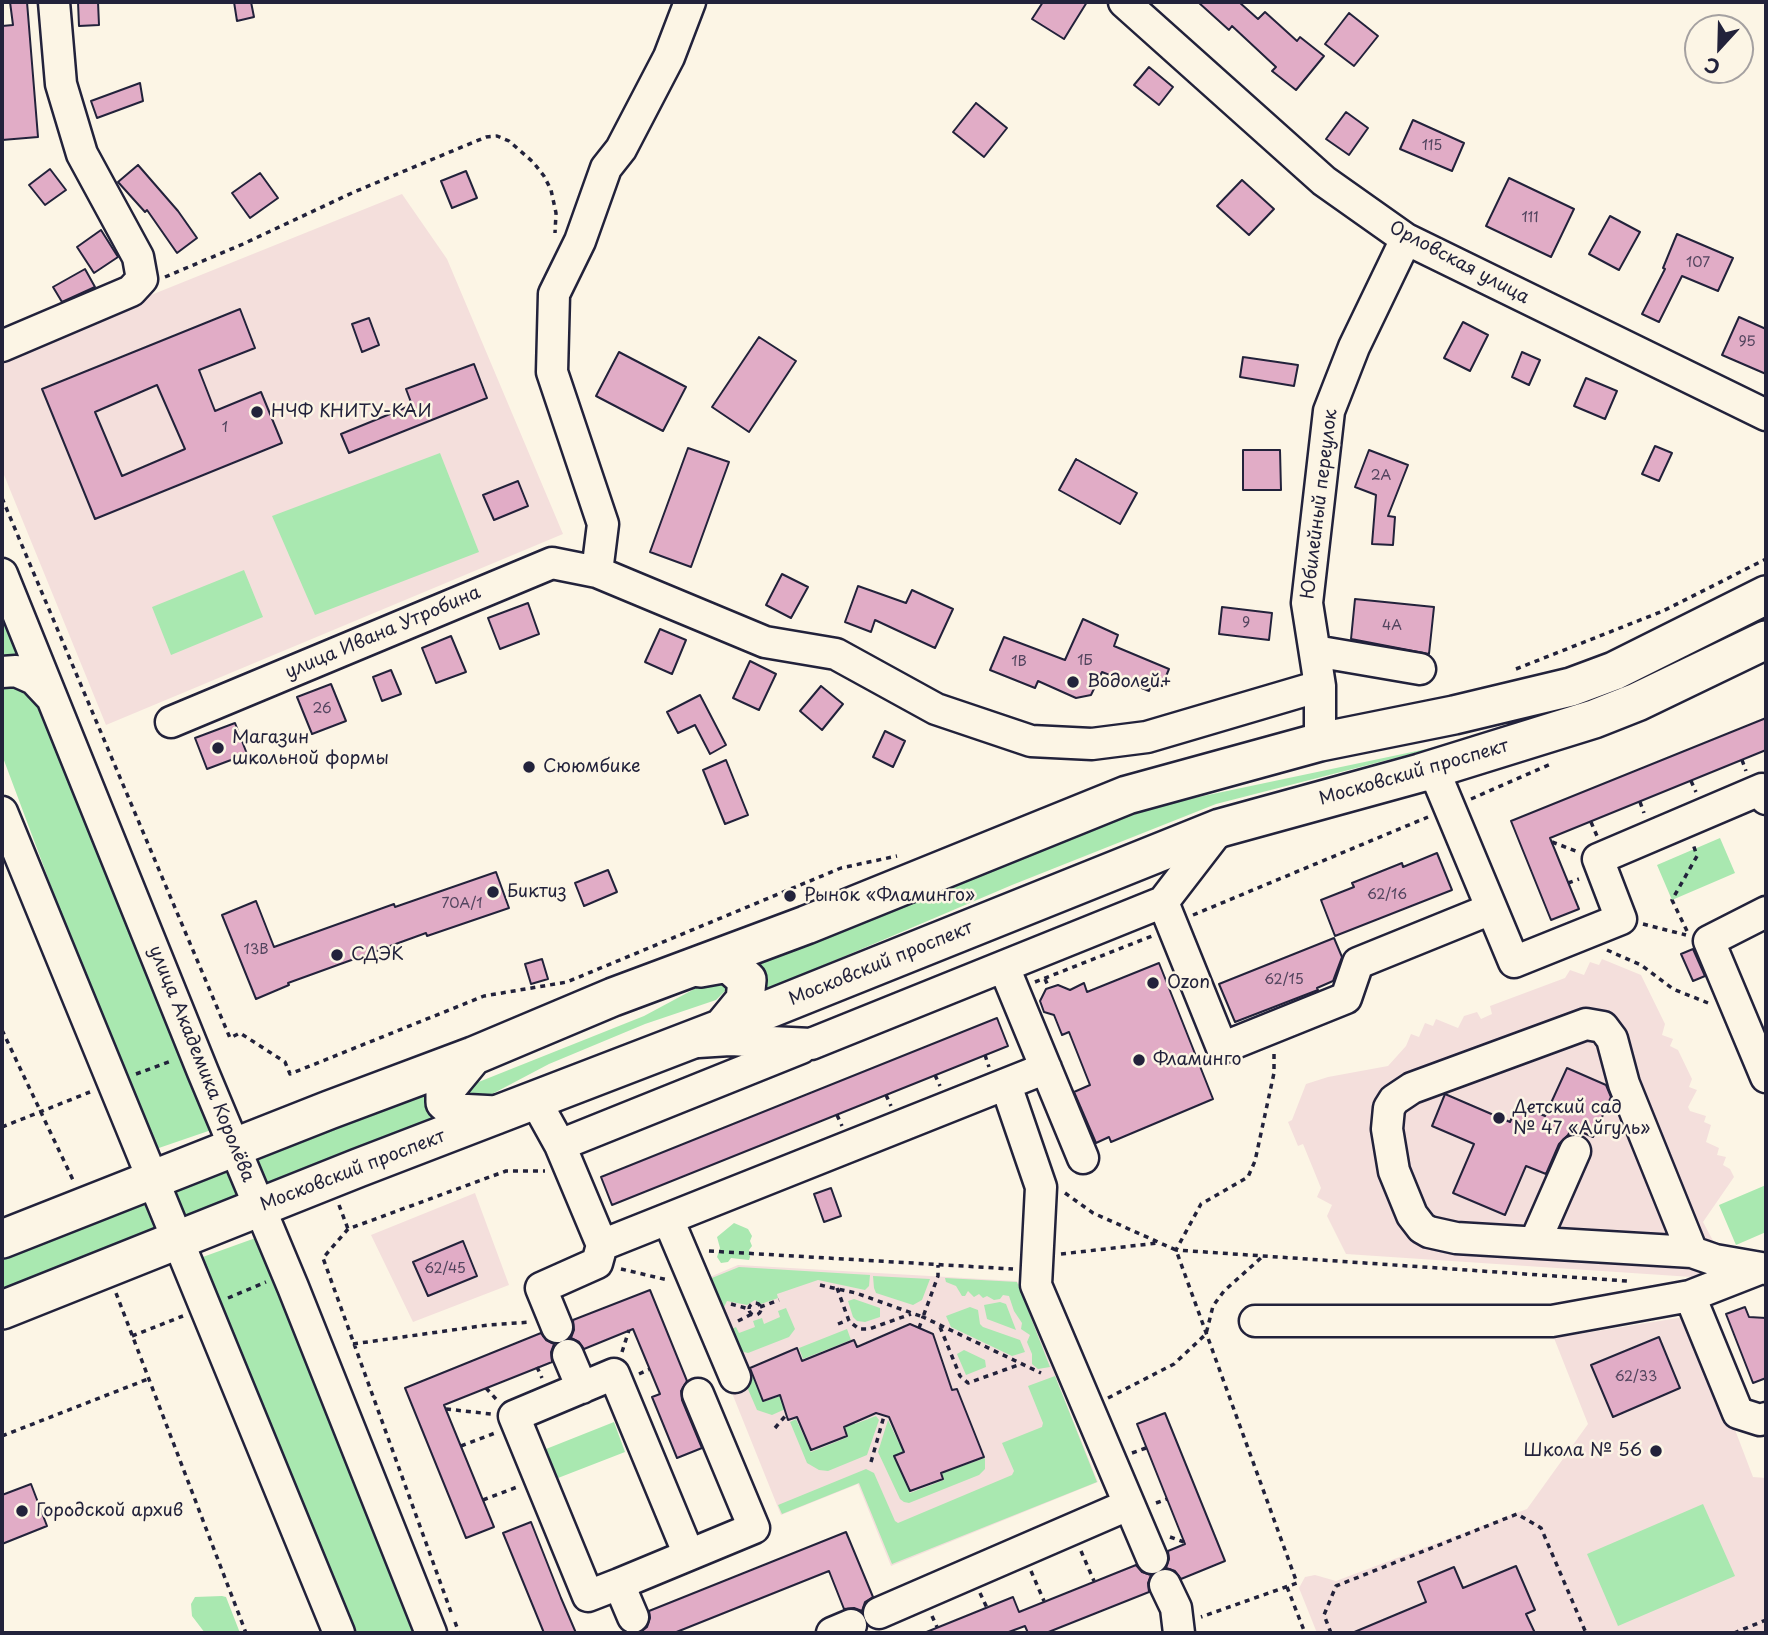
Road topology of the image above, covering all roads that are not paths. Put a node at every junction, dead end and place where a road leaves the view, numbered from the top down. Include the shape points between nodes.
1 (54, 2) edge
2 (690, 2) edge
3 (1125, 2) edge
4 (1406, 239) junction
5 (2, 346) edge
6 (1766, 415) edge
7 (597, 572) junction
8 (2, 573) edge
9 (1766, 596) edge
10 (1766, 640) edge
11 (1315, 651) junction
12 (1420, 669) dead end
13 (2, 672) edge
14 (1320, 686) junction
15 (52, 698) junction
16 (171, 722) dead end
17 (1320, 742) junction
18 (1433, 768) junction
19 (1766, 799) edge
20 (2, 812) edge
21 (1220, 828) junction
22 (1163, 902) junction
23 (1491, 909) junction
24 (1766, 912) edge
25 (1004, 967) junction
26 (678, 972) junction
27 (1752, 1027) edge
28 (722, 1028) junction
29 (680, 1043) junction
30 (811, 1044) junction
31 (473, 1056) junction
32 (1046, 1068) junction
33 (1766, 1077) edge
34 (1006, 1085) junction
35 (536, 1100) junction
36 (496, 1115) junction
37 (234, 1148) junction
38 (1575, 1151) dead end
39 (564, 1156) junction
40 (1083, 1158) dead end
41 (154, 1180) junction
42 (260, 1208) junction
43 (668, 1219) junction
44 (2, 1239) edge
45 (179, 1240) junction
46 (1535, 1242) junction
47 (1692, 1251) junction
48 (599, 1254) junction
49 (1763, 1269) edge
50 (1690, 1296) junction
51 (2, 1310) edge
52 (1255, 1321) dead end
53 (556, 1323) road end
54 (569, 1355) dead end
55 (736, 1377) dead end
56 (582, 1388) junction
57 (698, 1394) dead end
58 (1766, 1418) edge
59 (1128, 1506) junction
60 (690, 1555) junction
61 (1152, 1558) dead end
62 (619, 1584) junction
63 (1165, 1585) dead end
64 (879, 1613) dead end
65 (633, 1618) dead end
66 (1179, 1629) edge
67 (339, 1633) edge
68 (431, 1633) edge

1 - 5 street via 61,84 82,154 138,257 142,279 131,291
2 - 7 street via 669,57 621,149 606,168 580,241 554,294 552,372 603,524
3 - 4 street, Орловская улица via 1324,181
4 - 6 street, Орловская улица
4 - 11 street, Юбилейный переулок via 1329,411 1307,603
7 - 14 street, улица Ивана Утробина via 765,642 836,654 936,709 1031,741 1092,744 1147,737
7 - 16 street, улица Ивана Утробина via 552,563
8 - 15 street, улица Академика Королёва
9 - 17 main road via 1614,671 1571,687
10 - 18 main road, Московский проспект via 1594,719
11 - 12 street
11 - 14 street, Юбилейный переулок
13 - 15 street via 16,671 34,679
14 - 17 street, Юбилейный переулок
15 - 37 street, улица Академика Королёва
17 - 26 main road via 1127,795
18 - 21 main road, Московский проспект
18 - 23 street
19 - 23 street via 1762,789 1598,859 1621,919 1577,937 1514,962
20 - 41 street
21 - 22 street
21 - 28 main road, Московский проспект
22 - 23 street via 1222,1048 1346,998 1358,963
22 - 25 street
24 - 27 street via 1709,941
25 - 30 street
25 - 32 street
26 - 28 main road via 728,963 747,980 745,1000
26 - 31 main road
27 - 33 street
28 - 29 main road, Московский проспект
29 - 30 street
29 - 35 main road, Московский проспект
30 - 39 street
31 - 36 main road via 445,1090 445,1102 458,1113
31 - 37 main road
32 - 34 street
32 - 40 street
34 - 43 street
34 - 59 street via 1041,1187 1036,1285
35 - 36 main road, Московский проспект
35 - 39 street
36 - 42 main road, Московский проспект
37 - 41 main road
37 - 42 street, улица Академика Королёва
38 - 46 street
39 - 48 street
41 - 44 main road
41 - 45 street
42 - 45 main road, Московский проспект
42 - 68 street, улица Академика Королёва
43 - 48 street
43 - 55 street
45 - 51 main road, Московский проспект
45 - 67 street
46 - 47 street
46 - 47 street via 1456,1238 1422,1228 1394,1171 1386,1117 1394,1100 1412,1088 1594,1024 1612,1039 1624,1084
47 - 49 street
48 - 53 street via 541,1288
49 - 50 street
50 - 52 street via 1552,1321
50 - 58 street via 1738,1413
54 - 56 street
56 - 60 street via 614,1374
56 - 62 street via 515,1420 589,1597
57 - 60 street via 754,1528
59 - 61 street
59 - 64 street
60 - 62 street
62 - 65 street
63 - 66 street via 1176,1608

